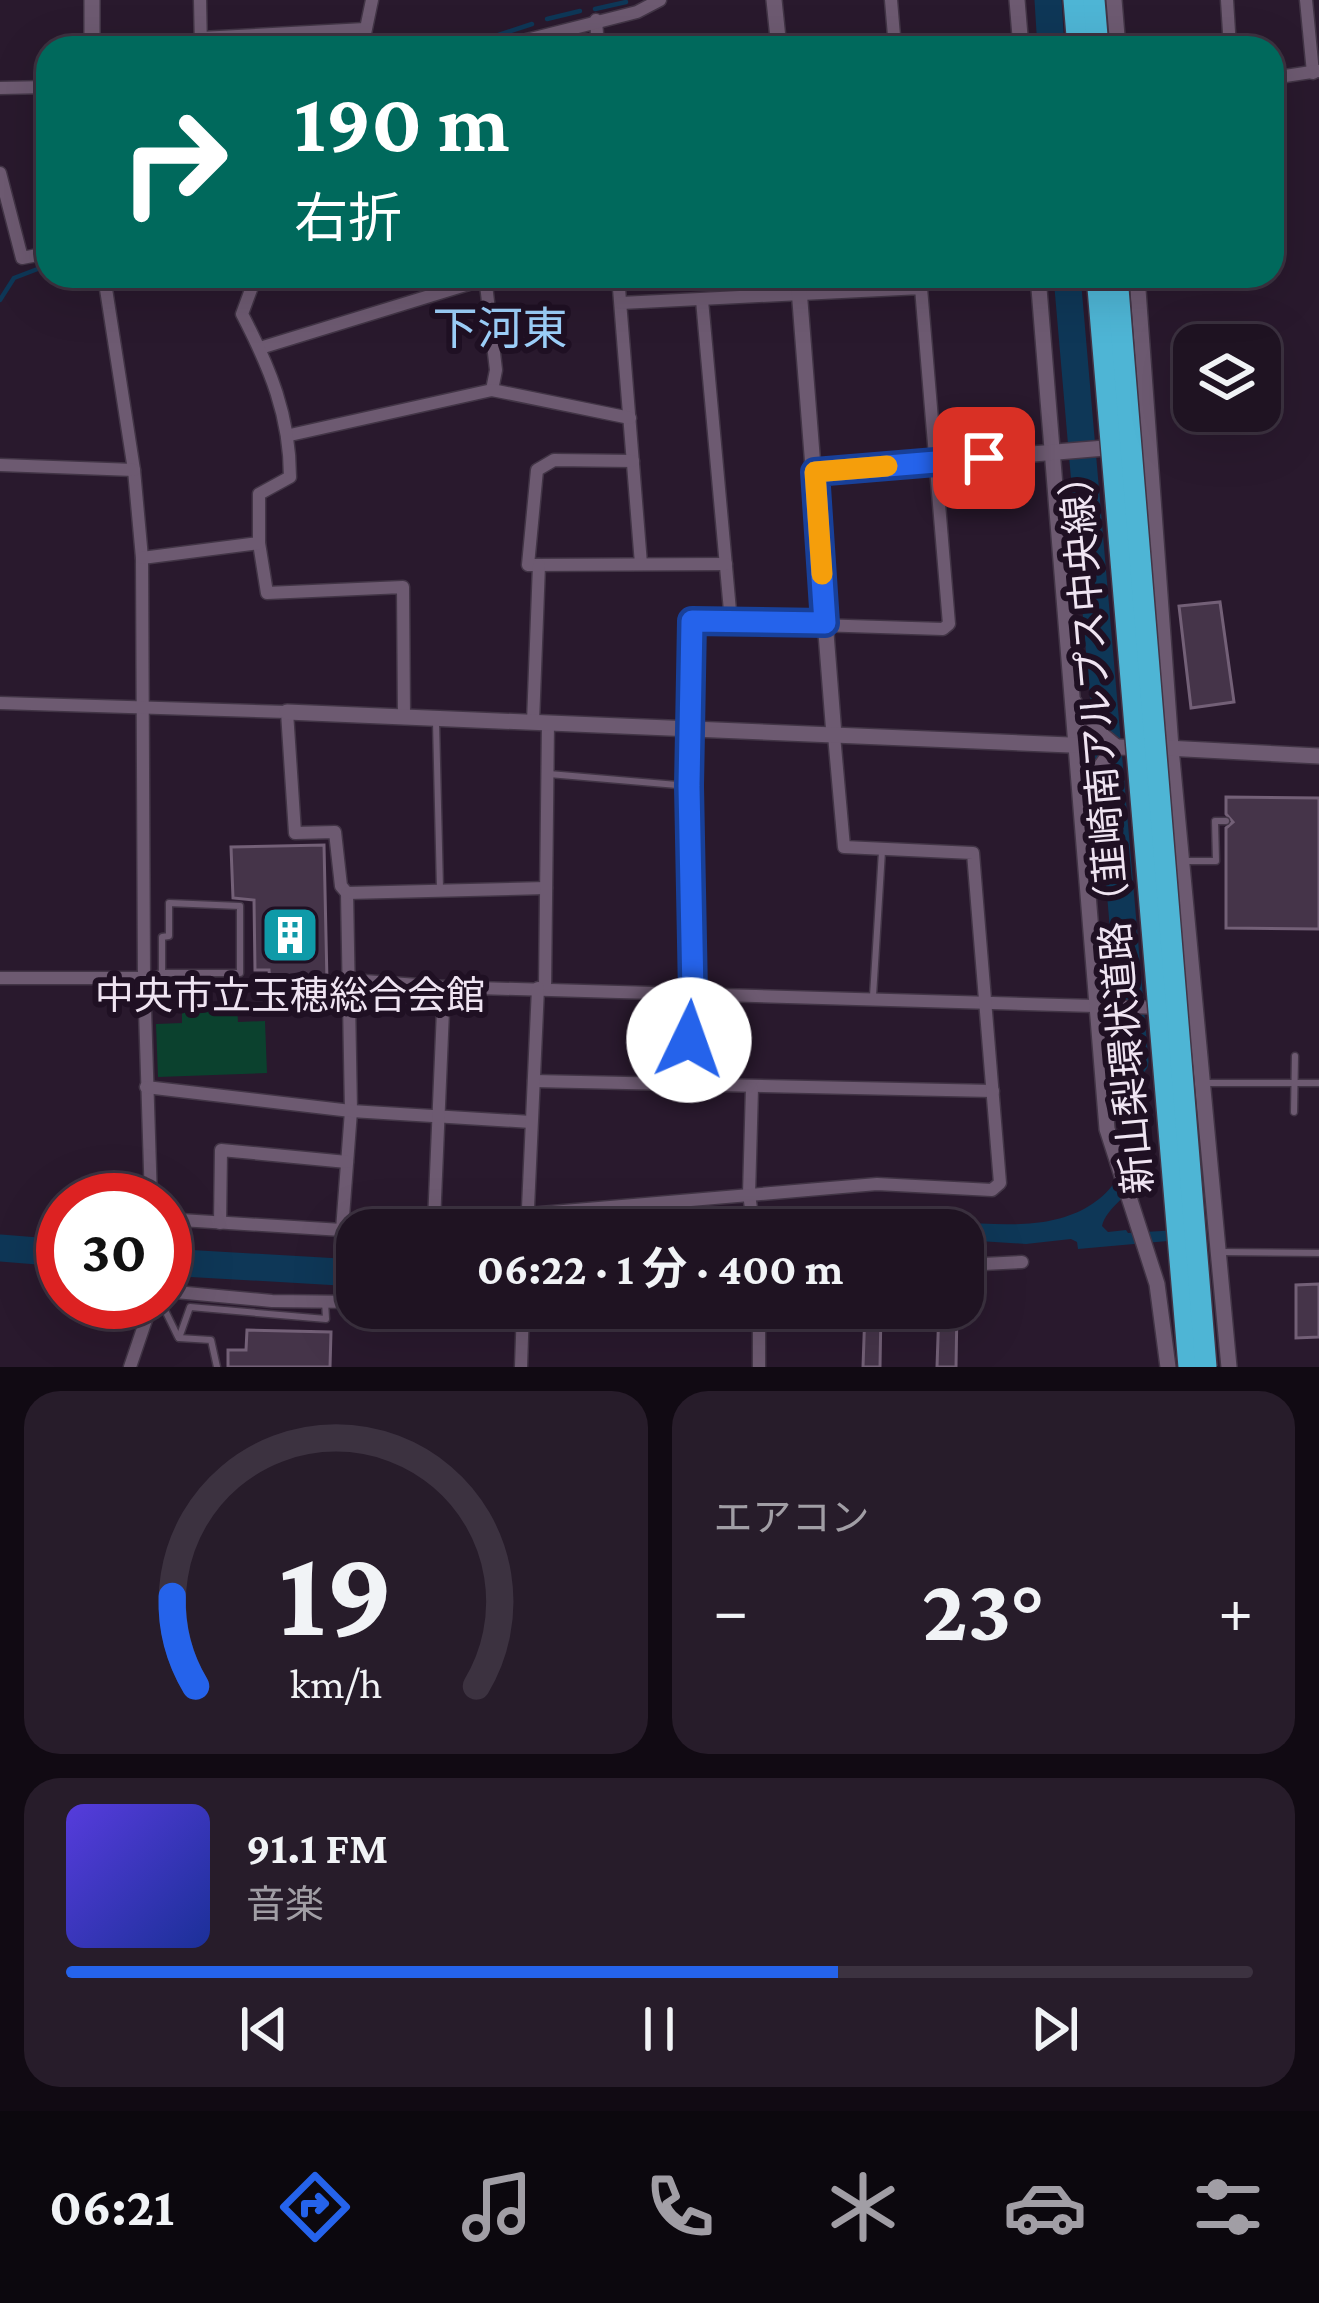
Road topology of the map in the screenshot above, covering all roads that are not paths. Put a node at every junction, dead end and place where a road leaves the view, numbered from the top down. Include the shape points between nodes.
1 (92, 0) edge
2 (200, 0) edge
3 (372, 0) edge
4 (660, 0) edge
5 (774, 0) edge
6 (891, 0) edge
7 (1017, 0) edge
8 (1074, 0) edge
9 (1094, 0) edge
10 (1114, 0) edge
11 (1227, 0) edge
12 (1306, 0) edge
13 (596, 20) junction
14 (365, 28) junction
15 (92, 36) edge
16 (201, 36) edge
17 (278, 36) edge
18 (364, 36) edge
19 (539, 36) edge
20 (597, 36) edge
21 (778, 36) edge
22 (894, 36) edge
23 (1020, 36) edge
24 (1077, 36) edge
25 (1097, 36) edge
26 (1117, 36) edge
27 (1229, 36) edge
28 (1316, 72) edge
29 (1284, 76) edge
30 (36, 87) edge
31 (0, 88) edge
32 (0, 173) edge
33 (36, 255) edge
34 (106, 288) edge
35 (252, 288) edge
36 (453, 288) edge
37 (486, 288) edge
38 (620, 288) edge
39 (799, 288) edge
40 (1039, 288) edge
41 (1098, 288) edge
42 (1118, 288) edge
43 (1138, 288) edge
44 (799, 297) junction
45 (702, 300) junction
46 (621, 303) junction
47 (260, 348) junction
48 (492, 390) junction
49 (630, 418) junction
50 (290, 435) junction
51 (1149, 444) junction
52 (1052, 453) junction
53 (633, 461) junction
54 (934, 462) junction
55 (0, 465) edge
56 (134, 470) junction
57 (815, 472) junction
58 (259, 543) junction
59 (142, 558) junction
60 (641, 563) junction
61 (726, 564) junction
62 (538, 565) junction
63 (731, 622) junction
64 (825, 623) junction
65 (1166, 664) junction
66 (1071, 697) junction
67 (0, 703) edge
68 (145, 706) junction
69 (287, 712) junction
70 (404, 717) junction
71 (436, 718) junction
72 (541, 723) junction
73 (692, 729) junction
74 (834, 735) junction
75 (1112, 743) junction
76 (1074, 744) junction
77 (1171, 748) junction
78 (1319, 756) edge
79 (548, 774) junction
80 (689, 786) junction
81 (1175, 795) junction
82 (1226, 821) dead end
83 (882, 851) junction
84 (1181, 861) junction
85 (1085, 872) junction
86 (546, 888) junction
87 (440, 889) junction
88 (347, 893) junction
89 (162, 973) junction
90 (0, 978) edge
91 (144, 978) junction
92 (351, 980) junction
93 (444, 987) junction
94 (542, 988) junction
95 (693, 994) junction
96 (873, 1000) junction
97 (986, 1004) junction
98 (1194, 1005) junction
99 (1096, 1007) junction
100 (1295, 1056) dead end
101 (534, 1082) junction
102 (1205, 1083) junction
103 (685, 1084) junction
104 (1295, 1084) junction
105 (1319, 1084) edge
106 (146, 1088) junction
107 (752, 1088) junction
108 (993, 1091) junction
109 (351, 1111) junction
110 (1294, 1112) dead end
111 (437, 1118) junction
112 (531, 1122) junction
113 (347, 1162) junction
114 (150, 1173) edge
115 (749, 1194) junction
116 (344, 1209) edge
117 (434, 1209) edge
118 (527, 1209) edge
119 (582, 1209) edge
120 (751, 1209) edge
121 (192, 1221) edge
122 (220, 1223) junction
123 (336, 1230) edge
124 (1220, 1252) junction
125 (1319, 1253) edge
126 (1022, 1262) dead end
127 (984, 1264) edge
128 (192, 1293) edge
129 (325, 1301) junction
130 (336, 1301) edge
131 (143, 1329) edge
132 (174, 1329) edge
133 (523, 1329) edge
134 (759, 1329) edge
135 (179, 1338) junction
136 (130, 1367) edge
137 (217, 1367) edge
138 (521, 1367) edge
139 (759, 1367) edge
140 (1168, 1367) edge
141 (1186, 1367) edge
142 (1206, 1367) edge
143 (1228, 1367) edge

1 - 15 street
2 - 16 street
3 - 14 street
4 - 13 street
5 - 21 street
6 - 22 street
7 - 23 street
8 - 24 highway
9 - 25 highway
10 - 26 street
11 - 27 street
12 - 28 street
13 - 19 street
13 - 20 street
14 - 17 street
14 - 18 street
28 - 29 street
30 - 31 street
32 - 33 street via 22,258
34 - 56 street
35 - 47 street via 242,314
36 - 47 street
37 - 48 street
38 - 46 street
39 - 44 street
40 - 52 street
41 - 141 highway, 新山梨環状道路（韮崎南アルプス中央線）, bridge
42 - 142 highway, 新山梨環状道路（韮崎南アルプス中央線）, bridge
43 - 51 street
44 - 45 street
44 - 54 street via 921,288
44 - 57 street
45 - 46 street
45 - 61 street
46 - 49 street
47 - 50 street
48 - 49 street
48 - 50 street
49 - 53 street
50 - 58 street via 290,477 259,494
51 - 52 street
51 - 65 street
52 - 54 street
52 - 66 street
53 - 60 street
53 - 62 street via 554,460 537,470 528,565
54 - 57 street
54 - 64 street via 949,624
55 - 56 street
56 - 59 street
57 - 64 street
58 - 59 street
58 - 70 street via 267,593 404,587
59 - 68 street
60 - 61 street
60 - 62 street
61 - 63 street
62 - 72 street
63 - 64 street
63 - 73 street via 692,621
64 - 74 street
65 - 75 street via 1158,707
65 - 77 street
66 - 75 street
66 - 76 street
67 - 68 street
68 - 69 street
68 - 91 street
69 - 70 street
69 - 88 street via 296,833 335,832
70 - 71 street
71 - 72 street
71 - 87 lane
72 - 73 street
72 - 79 street
73 - 74 street
73 - 80 street
74 - 76 street
74 - 83 street via 844,848
75 - 76 street
75 - 77 street
75 - 81 street via 1153,766
75 - 85 street via 1088,793
76 - 85 street
77 - 78 street
77 - 81 street
79 - 80 lane
79 - 86 street
80 - 95 street
81 - 84 street
82 - 84 lane via 1215,821 1216,861
83 - 96 lane
83 - 97 street via 974,853
84 - 98 street
85 - 99 street
86 - 87 street
86 - 94 street
87 - 88 street
88 - 92 street
89 - 89 lane via 169,903 240,906 240,973
89 - 91 lane
90 - 91 street
91 - 106 street
92 - 93 street
92 - 109 street
93 - 94 street
93 - 111 street
94 - 95 street
94 - 101 street
95 - 96 street
95 - 103 street
96 - 97 street
97 - 99 street
97 - 108 street
98 - 99 street
98 - 102 street
99 - 140 street via 1110,1139 1150,1258
100 - 104 lane
101 - 103 street
101 - 112 street
102 - 104 lane
102 - 124 street
103 - 107 street
104 - 105 lane
104 - 110 lane
106 - 109 street
106 - 114 street
107 - 108 street
107 - 115 street
108 - 115 street via 1000,1183 992,1190 877,1184
109 - 111 street
109 - 113 street
111 - 112 street
111 - 117 street
112 - 118 street
113 - 116 street
113 - 122 street via 221,1150
115 - 119 street
115 - 120 street
121 - 122 street
122 - 123 street
124 - 125 lane
124 - 143 street
126 - 127 street
128 - 129 street
129 - 130 street
129 - 135 lane via 326,1319 190,1307
131 - 136 street
132 - 135 lane
133 - 138 street
134 - 139 street
135 - 137 lane via 211,1340

